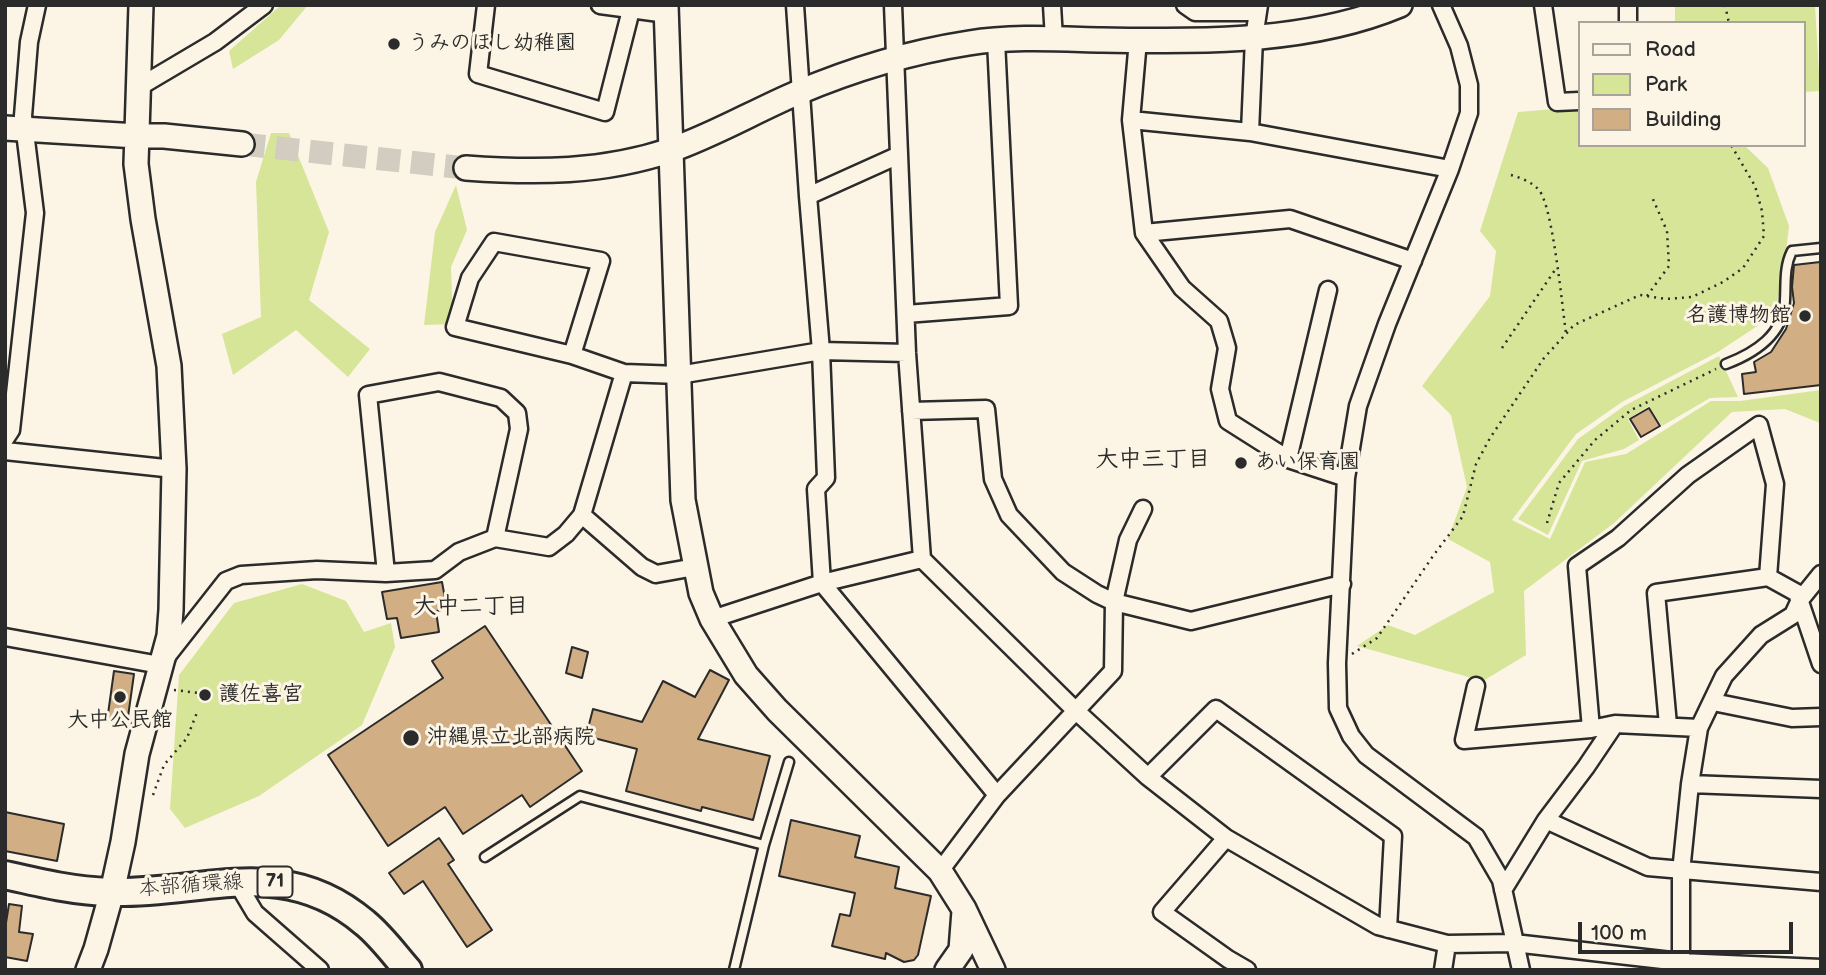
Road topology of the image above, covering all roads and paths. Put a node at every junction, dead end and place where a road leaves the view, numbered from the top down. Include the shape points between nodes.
1 (37, 5) edge
2 (141, 5) edge
3 (264, 5) edge
4 (486, 5) edge
5 (600, 5) edge
6 (795, 5) edge
7 (893, 5) edge
8 (1052, 5) edge
9 (1185, 5) edge
10 (1400, 5) edge
11 (1441, 5) edge
12 (1543, 5) edge
13 (1259, 9) edge
14 (631, 10) junction
15 (666, 10) edge
16 (1254, 38) junction
17 (1054, 39) junction
18 (1138, 40) junction
19 (996, 41) junction
20 (895, 59) junction
21 (139, 88) junction
22 (800, 92) junction
23 (1577, 101) edge
24 (1132, 120) junction
25 (16, 129) edge
26 (1250, 132) junction
27 (137, 136) junction
28 (242, 144) tunnel mouth
29 (1732, 147) edge
30 (671, 149) junction
31 (900, 155) junction
32 (466, 168) tunnel mouth
33 (1450, 169) junction
34 (1511, 176) dead end
35 (808, 196) junction
36 (1652, 198) dead end
37 (1144, 233) junction
38 (1821, 248) edge
39 (1413, 261) junction
40 (1557, 267) junction
41 (1328, 290) dead end
42 (1647, 296) junction
43 (906, 314) junction
44 (1566, 333) junction
45 (1502, 348) dead end
46 (821, 351) junction
47 (907, 353) junction
48 (572, 355) junction
49 (1726, 364) joint
50 (624, 373) junction
51 (679, 376) junction
52 (911, 411) junction
53 (5, 439) edge
54 (5, 451) edge
55 (1287, 459) junction
56 (174, 469) junction
57 (1346, 478) junction
58 (1143, 509) dead end
59 (582, 515) junction
60 (1547, 523) dead end
61 (495, 538) junction
62 (922, 559) junction
63 (695, 567) junction
64 (386, 573) junction
65 (1821, 574) edge
66 (1768, 577) junction
67 (822, 583) junction
68 (1342, 584) junction
69 (1800, 600) junction
70 (1114, 602) junction
71 (712, 619) junction
72 (5, 637) edge
73 (1337, 663) junction
74 (1821, 664) edge
75 (160, 665) junction
76 (1476, 686) dead end
77 (163, 689) dead end
78 (199, 694) dead end
79 (1713, 702) junction
80 (198, 709) dead end
81 (1075, 710) junction
82 (1821, 718) edge
83 (1615, 724) junction
84 (1668, 725) junction
85 (1699, 728) junction
86 (1591, 729) junction
87 (789, 762) dead end
88 (1148, 777) junction
89 (1690, 784) junction
90 (1821, 789) edge
91 (153, 795) dead end
92 (997, 795) junction
93 (1546, 820) junction
94 (1226, 838) junction
95 (764, 845) junction
96 (485, 857) dead end
97 (940, 872) junction
98 (1681, 872) junction
99 (5, 875) edge
100 (236, 881) junction
101 (1821, 882) edge
102 (1503, 890) junction
103 (112, 892) junction
104 (964, 909) junction
105 (1388, 929) junction
106 (1514, 943) junction
107 (1447, 944) junction
108 (1224, 964) edge
109 (1681, 966) edge
110 (1821, 968) edge
111 (88, 970) edge
112 (320, 970) edge
113 (408, 970) edge
114 (734, 970) edge
115 (947, 970) edge
116 (993, 970) edge
117 (1247, 970) edge
118 (1443, 970) edge
119 (1521, 970) edge

1 - 25 street via 23,116
2 - 21 street
3 - 21 street via 215,42
4 - 14 street via 478,74 605,112
5 - 14 street
6 - 22 street
7 - 20 street
8 - 17 street
9 - 13 street via 1195,12
10 - 16 street via 1330,27
11 - 33 street via 1469,85 1469,113
12 - 23 street via 1557,102
13 - 16 street
14 - 15 street
15 - 30 street
16 - 18 street
16 - 26 street
17 - 18 street
17 - 19 street
18 - 24 street
19 - 20 street
19 - 43 street via 1009,306
20 - 22 street
20 - 31 street
21 - 27 street
22 - 30 street
22 - 35 street
24 - 26 street
24 - 37 street
25 - 27 street
25 - 53 street via 35,213 11,430
26 - 33 street
27 - 28 street
27 - 56 street via 143,219 169,366
29 - 42 path via 1755,186 1764,236 1743,268 1723,282 1692,297
30 - 32 street via 568,171
30 - 51 street
31 - 35 street
31 - 43 street
33 - 39 street
34 - 40 path via 1540,191 1549,211
35 - 46 street
36 - 42 path via 1667,231 1669,265
37 - 39 street via 1290,219
37 - 55 street via 1182,288 1219,321 1227,348 1220,389 1228,421
38 - 49 lane via 1792,251 1777,326 1764,345
39 - 57 street via 1358,406
40 - 44 path
40 - 45 path
41 - 55 street
42 - 44 path via 1606,309
43 - 47 street
44 - 73 path via 1490,438 1476,464 1463,516 1377,638
46 - 47 street
46 - 51 street
46 - 67 street via 826,478 816,489
47 - 52 street
48 - 48 street via 455,327 470,278 494,242 601,261
48 - 50 street
49 - 60 path via 1631,410 1595,440 1559,484
50 - 51 street
50 - 59 street
51 - 63 street via 683,500
52 - 62 street
52 - 70 street via 986,409 993,479 1009,514 1063,572
54 - 56 street
55 - 57 street
56 - 75 street via 171,610
57 - 68 street
58 - 70 street via 1128,540
59 - 61 street via 549,547
59 - 63 street via 656,574
61 - 64 street via 459,552 435,570
61 - 64 street via 519,429 517,413 501,398 439,382 368,395
62 - 67 street
62 - 81 street
63 - 71 street
64 - 75 street via 317,570 241,575 226,581
65 - 69 street
66 - 69 street via 1797,593
66 - 84 street via 1656,593
66 - 86 street via 1775,484 1759,425 1688,475 1618,538 1577,566
67 - 71 street
67 - 92 street
68 - 70 street via 1191,621
68 - 73 street
69 - 74 street
69 - 79 street via 1793,615 1745,651 1724,676
70 - 81 street via 1113,671
71 - 97 street via 746,675 776,710
72 - 75 street
73 - 102 street via 1338,708 1351,736 1366,755 1476,837
75 - 103 street via 137,754
76 - 86 street via 1464,740
77 - 78 path
79 - 82 street via 1792,718
79 - 85 street
80 - 91 path via 187,738 164,765
81 - 88 street
81 - 92 street
83 - 84 street
83 - 86 street
83 - 93 street
84 - 85 street
85 - 89 street
87 - 95 lane
88 - 94 street
88 - 105 street via 1216,709 1393,836
89 - 90 street
89 - 98 street
92 - 97 street
93 - 98 street via 1648,867
93 - 102 street
94 - 105 street
94 - 108 street via 1161,912
95 - 96 lane via 580,796
95 - 114 lane
97 - 104 street
98 - 101 street
98 - 109 street
99 - 103 main road, 71
100 - 103 main road, 本部循環線 / 71
100 - 112 street via 256,913
100 - 113 main road, 本部循環線 / 71 via 301,887 332,902 365,923
102 - 106 street
103 - 111 street
104 - 115 street via 961,950
104 - 116 street
105 - 107 street
106 - 107 street
106 - 109 street
106 - 119 street
107 - 118 street
108 - 117 street
109 - 110 street

